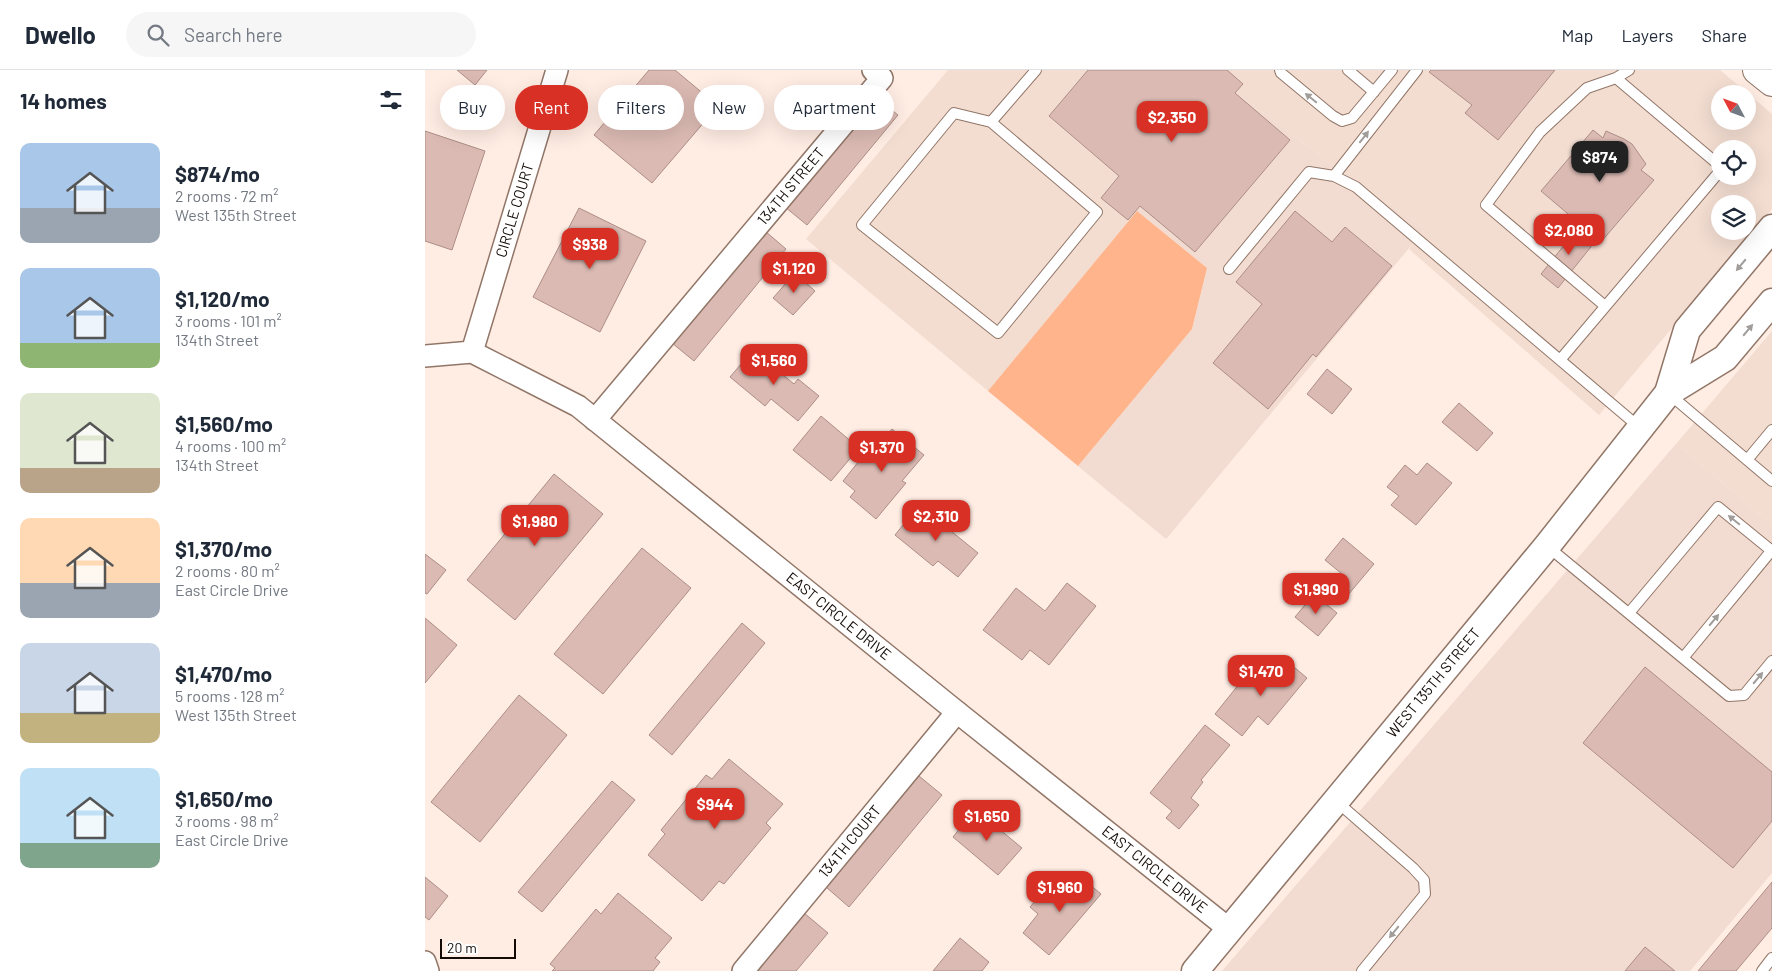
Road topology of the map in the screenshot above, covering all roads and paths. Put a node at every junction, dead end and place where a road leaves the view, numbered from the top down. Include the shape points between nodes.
1 (557, 70) edge
2 (873, 70) edge
3 (1036, 70) edge
4 (1280, 70) edge
5 (1348, 70) edge
6 (1392, 70) edge
7 (1417, 70) edge
8 (1629, 70) edge
9 (1757, 70) edge
10 (1619, 74) edge
11 (1772, 82) edge
12 (1373, 92) junction
13 (991, 122) junction
14 (1711, 158) edge
15 (1334, 176) junction
16 (1711, 182) edge
17 (1772, 228) edge
18 (1229, 269) dead end
19 (1772, 302) edge
20 (1605, 306) junction
21 (472, 352) junction
22 (425, 356) edge
23 (1560, 360) junction
24 (1668, 392) junction
25 (595, 420) junction
26 (1639, 427) junction
27 (1772, 430) edge
28 (1747, 460) junction
29 (1772, 481) edge
30 (1547, 546) junction
31 (1772, 551) edge
32 (1629, 613) junction
33 (1683, 658) junction
34 (1772, 662) edge
35 (957, 712) junction
36 (1336, 801) junction
37 (1229, 929) junction
38 (1772, 958) edge
39 (425, 962) edge
40 (428, 971) edge
41 (743, 971) edge
42 (1195, 971) edge
43 (1362, 971) edge
44 (1762, 971) edge

1 - 21 street, CIRCLE COURT
2 - 25 street, 134TH STREET via 882,78
3 - 13 lane
12 -> 4 lane via 1352,118 1342,121
5 - 12 lane
6 - 12 lane
15 -> 7 lane
8 - 10 lane
9 - 11 main road
10 - 14 lane
10 - 20 lane via 1587,88 1540,132 1486,204
13 - 13 lane via 1097,212 998,333 862,225 954,113
15 - 18 lane via 1309,172
15 - 23 lane via 1356,188
16 - 20 lane
17 -> 24 street, WEST 135TH STREET via 1687,330
24 -> 19 street, WEST 135TH STREET via 1725,358
20 - 23 lane
21 - 22 street
21 - 25 street, EAST CIRCLE DRIVE via 579,406
23 - 26 lane
24 - 26 street, WEST 135TH STREET
24 - 28 lane
25 - 35 street, EAST CIRCLE DRIVE
26 - 30 street, WEST 135TH STREET
27 - 28 lane
28 - 29 lane
30 - 32 lane
30 - 36 street, WEST 135TH STREET
31 -> 32 lane via 1718,507
33 -> 31 lane
32 - 33 lane
33 -> 34 lane via 1729,696 1744,694
35 - 37 street, EAST CIRCLE DRIVE
35 - 41 street, 134TH COURT
36 - 37 street, WEST 135TH STREET
36 -> 43 lane via 1424,880 1425,894
37 - 42 street, WEST 135TH STREET
38 - 44 lane
39 - 40 street

